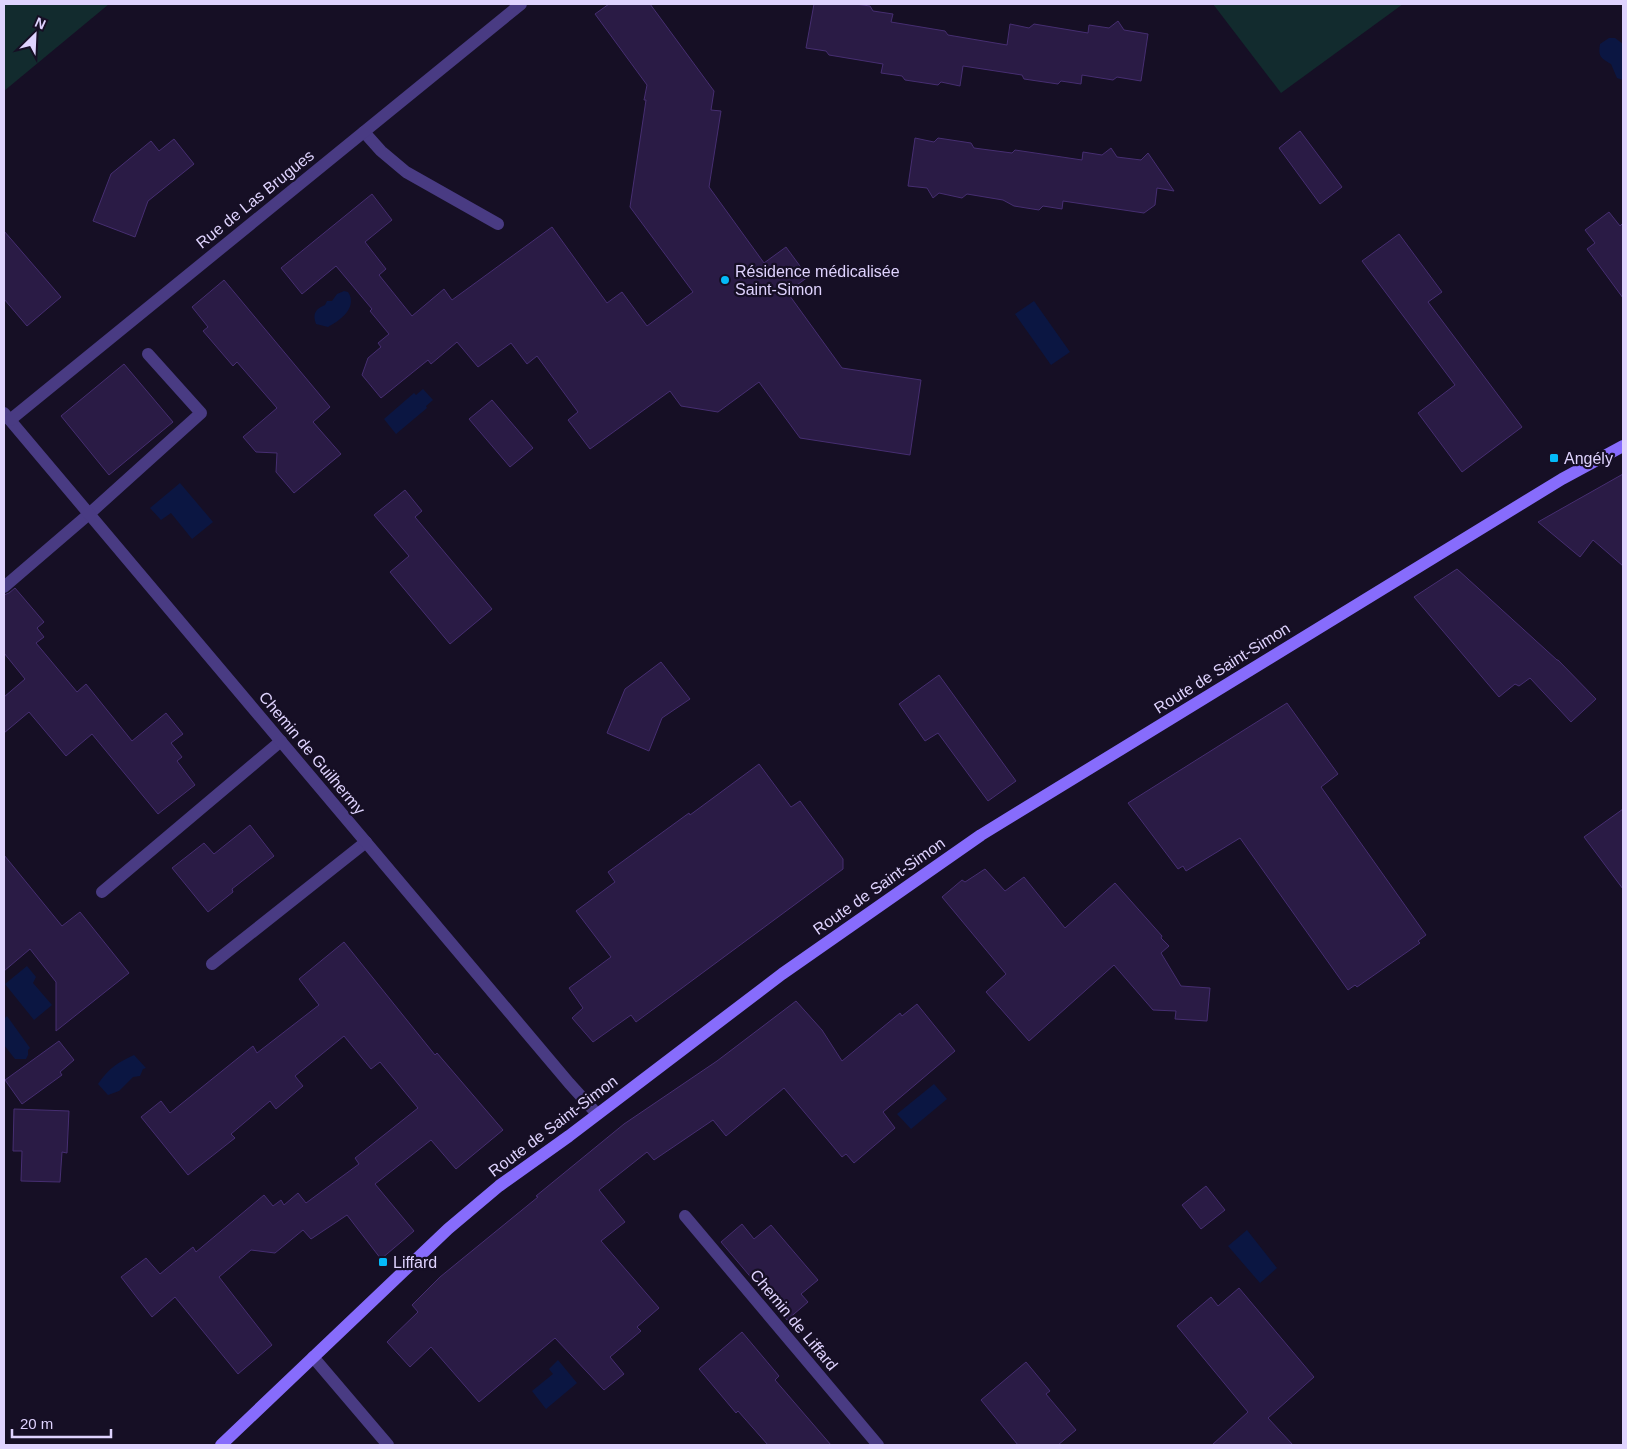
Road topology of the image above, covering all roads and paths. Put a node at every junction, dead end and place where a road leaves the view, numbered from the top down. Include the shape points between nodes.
1 (521, 4) edge
2 (364, 132) junction
3 (498, 224) dead end
4 (148, 354) dead end
5 (7, 416) edge
6 (1623, 446) edge
7 (89, 514) junction
8 (4, 587) edge
9 (281, 741) junction
10 (366, 842) junction
11 (102, 892) dead end
12 (212, 964) dead end
13 (597, 1114) junction
14 (685, 1216) dead end
15 (313, 1357) junction
16 (221, 1445) edge
17 (388, 1445) edge
18 (878, 1445) edge

1 - 2 street, Rue de Las Brugues
2 - 3 street via 406,172
2 - 5 street, Rue de Las Brugues
4 - 7 street via 201,413
5 - 7 street, Chemin de Guilhermy
6 - 13 main road, Route de Saint-Simon via 1562,479 981,835 782,974
7 - 8 street
7 - 9 street, Chemin de Guilhermy
9 - 10 street, Chemin de Guilhermy
9 - 11 street
10 - 12 street
10 - 13 street, Chemin de Guilhermy
13 - 15 main road, Route de Saint-Simon via 499,1186 448,1229
14 - 18 street, Chemin de Liffard
15 - 16 main road, Route de Saint-Simon
15 - 17 street

